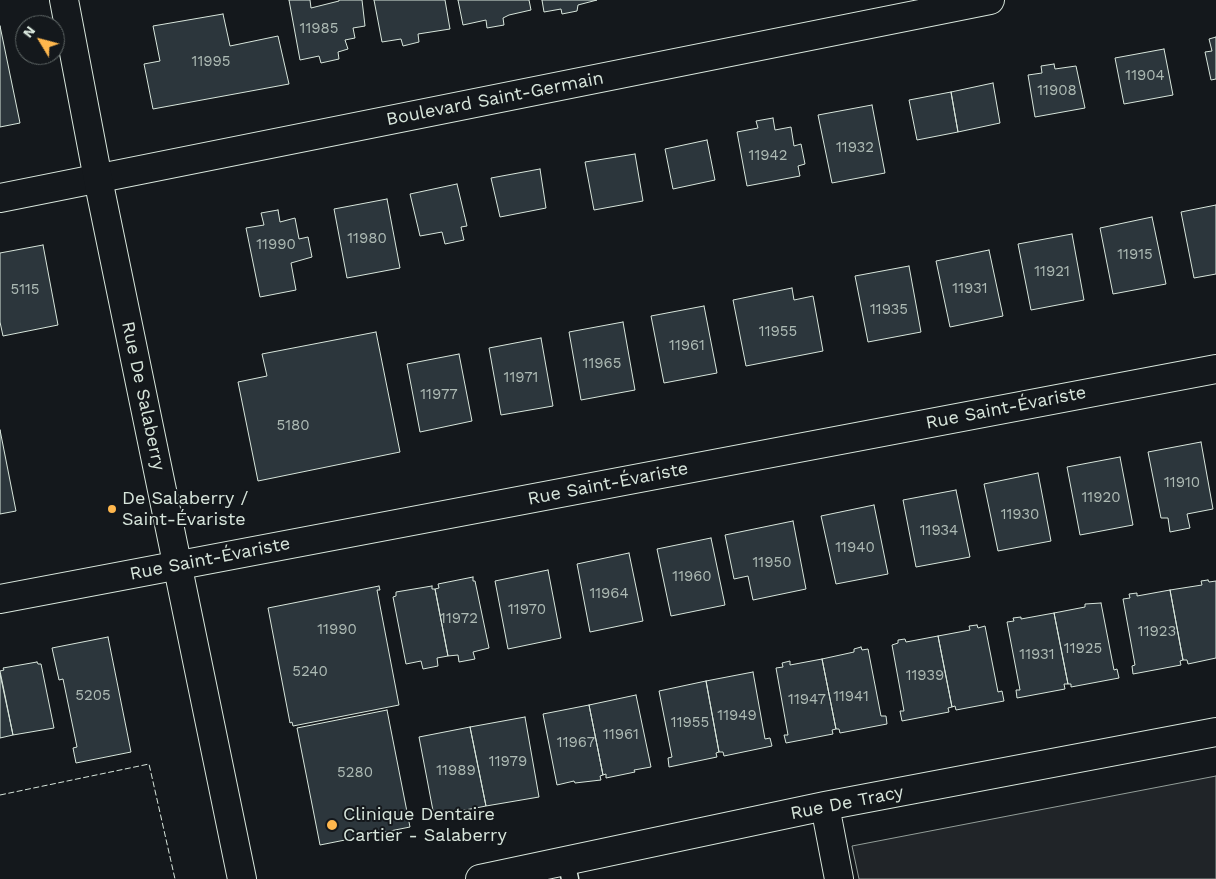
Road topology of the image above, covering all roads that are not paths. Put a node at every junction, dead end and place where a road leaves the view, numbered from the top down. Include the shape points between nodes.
1 (64, 0) edge
2 (990, 0) edge
3 (98, 179) junction
4 (0, 198) edge
5 (1216, 369) edge
6 (177, 565) junction
7 (0, 599) edge
8 (1216, 732) edge
9 (825, 806) junction
10 (568, 870) edge
11 (242, 879) edge
12 (480, 879) edge
13 (839, 879) edge

1 - 3 street, Rue De Salaberry
2 - 3 street, Boulevard Saint-Germain
3 - 4 street, Boulevard Saint-Germain
3 - 6 street, Rue De Salaberry
5 - 6 street, Rue Saint-Évariste
6 - 7 street, Rue Saint-Évariste
6 - 11 street, Rue De Salaberry
8 - 9 street, Rue De Tracy
9 - 10 street, Rue De Tracy
9 - 13 street
10 - 12 street, Rue De Tracy

